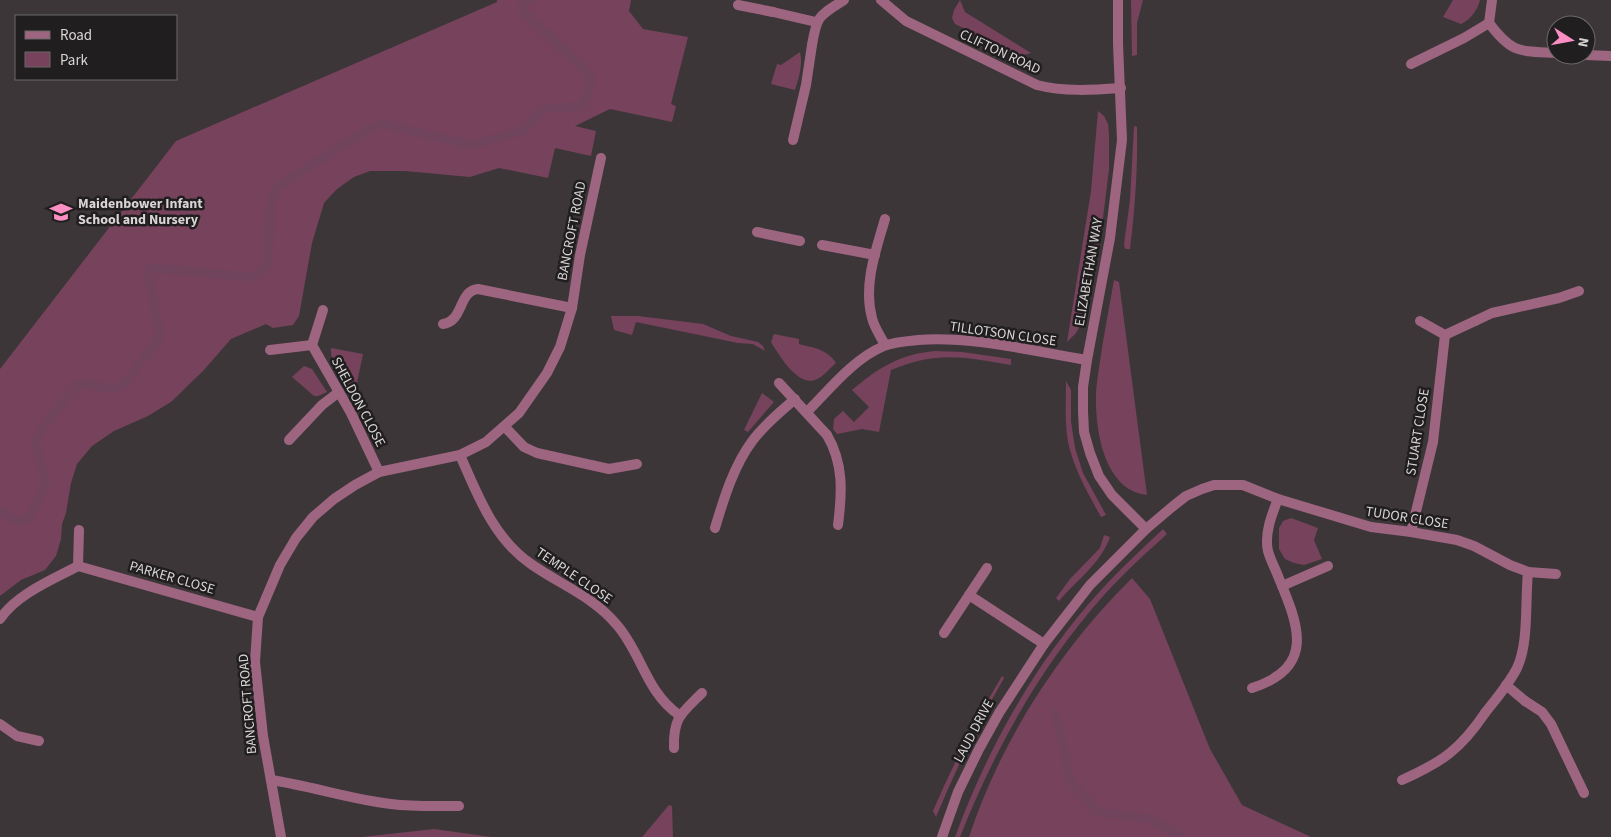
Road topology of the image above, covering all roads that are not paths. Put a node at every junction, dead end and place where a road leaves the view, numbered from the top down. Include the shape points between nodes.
1 (844, 0) edge
2 (881, 0) edge
3 (1118, 0) edge
4 (1492, 0) edge
5 (738, 5) dead end
6 (816, 22) junction
7 (1489, 23) junction
8 (1546, 53) edge
9 (1596, 55) edge
10 (1611, 56) edge
11 (1411, 64) dead end
12 (1120, 88) junction
13 (793, 140) dead end
14 (601, 158) dead end
15 (885, 219) dead end
16 (758, 232) dead end
17 (800, 241) dead end
18 (822, 245) dead end
19 (875, 255) junction
20 (1579, 291) dead end
21 (572, 308) junction
22 (323, 310) dead end
23 (1420, 321) dead end
24 (443, 324) dead end
25 (1445, 334) junction
26 (312, 345) junction
27 (886, 345) junction
28 (270, 350) dead end
29 (1087, 360) junction
30 (779, 383) dead end
31 (339, 392) junction
32 (794, 400) junction
33 (807, 412) junction
34 (505, 427) junction
35 (289, 440) dead end
36 (460, 454) junction
37 (637, 464) dead end
38 (379, 472) junction
39 (1278, 499) junction
40 (838, 525) dead end
41 (715, 528) dead end
42 (1146, 529) junction
43 (79, 530) dead end
44 (1411, 532) junction
45 (78, 566) junction
46 (1328, 566) dead end
47 (987, 568) dead end
48 (1528, 572) junction
49 (1556, 574) dead end
50 (1282, 586) junction
51 (969, 595) junction
52 (258, 617) junction
53 (0, 620) edge
54 (944, 633) dead end
55 (1044, 644) junction
56 (1506, 686) junction
57 (1252, 688) dead end
58 (702, 693) dead end
59 (679, 715) junction
60 (0, 724) edge
61 (39, 741) dead end
62 (674, 748) dead end
63 (271, 780) junction
64 (1402, 780) dead end
65 (1584, 793) dead end
66 (459, 806) dead end
67 (281, 837) edge
68 (942, 837) edge

1 - 6 street
2 - 12 street, CLIFTON ROAD via 906,21 1037,85 1059,89
3 - 12 street, ELIZABETHAN WAY
4 - 7 street
5 - 6 street
6 - 13 street
7 - 8 street via 1513,48
7 - 11 street
9 - 10 street
12 - 29 street, ELIZABETHAN WAY via 1122,140 1112,228
14 - 21 street, BANCROFT ROAD
15 - 19 street
16 - 17 street
18 - 19 street
19 - 27 street via 869,304 872,320
20 - 25 street via 1492,313
21 - 24 street via 478,289 467,294 455,318
21 - 34 street, BANCROFT ROAD via 560,347 547,373
22 - 26 street
23 - 25 street
25 - 44 street, STUART CLOSE via 1432,442
26 - 28 street
26 - 31 street, SHELDON CLOSE
27 - 29 street, TILLOTSON CLOSE via 957,339
27 - 33 street, TILLOTSON CLOSE via 852,368
29 - 42 street, ELIZABETHAN WAY via 1083,411 1084,432 1090,452 1099,476 1112,494
30 - 32 street
31 - 35 street via 322,404
31 - 38 street, SHELDON CLOSE
32 - 33 street
32 - 41 street via 752,441 731,481
33 - 40 street via 835,448 842,481
34 - 36 street, BANCROFT ROAD via 486,442
34 - 37 street via 524,447 537,453 609,468
36 - 38 street, BANCROFT ROAD
36 - 59 street, TEMPLE CLOSE via 487,513 513,550 600,607 618,626 660,698
38 - 52 street, BANCROFT ROAD via 334,499 313,517 280,565
39 - 42 street, TUDOR CLOSE via 1244,485 1214,485 1186,496
39 - 44 street, TUDOR CLOSE via 1371,528
39 - 50 street via 1268,531 1268,550
42 - 55 street, LAUD DRIVE via 1090,585
43 - 45 street
44 - 48 street, TUDOR CLOSE via 1457,540
45 - 52 street, PARKER CLOSE
45 - 53 street via 20,599
46 - 50 street
47 - 51 street
48 - 49 street, TUDOR CLOSE
48 - 56 street via 1522,652 1517,669
50 - 57 street via 1297,626 1294,656 1277,676
51 - 54 street
51 - 55 street
52 - 63 street, BANCROFT ROAD via 255,662
55 - 68 street, LAUD DRIVE via 979,749 958,792
56 - 64 street via 1458,747 1432,766
56 - 65 street via 1542,712 1551,724
58 - 59 street
59 - 62 street via 674,731
60 - 61 street via 17,736
63 - 66 street via 390,804
63 - 67 street, BANCROFT ROAD

